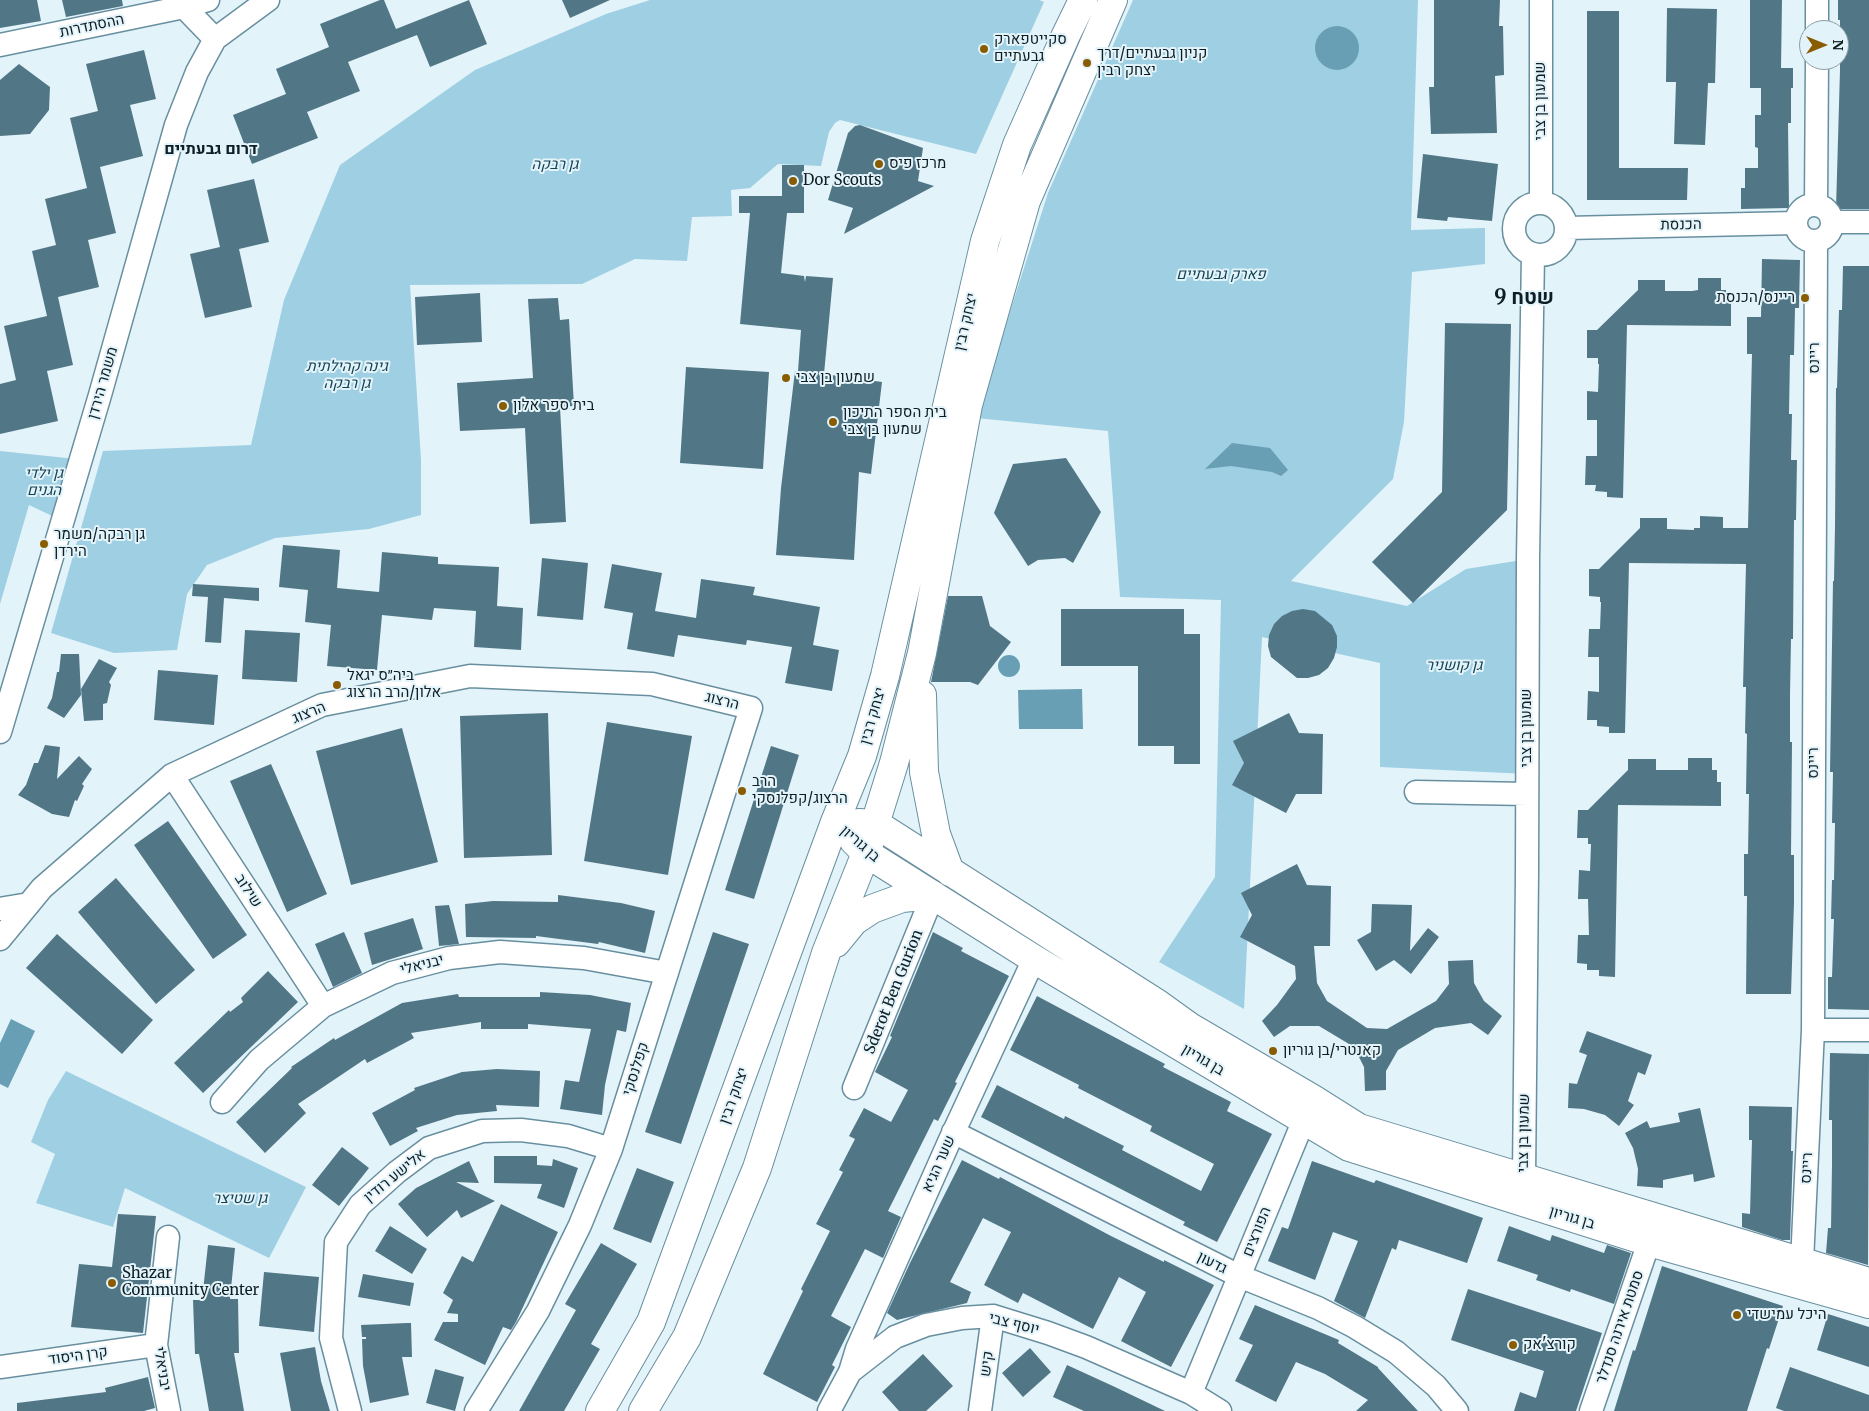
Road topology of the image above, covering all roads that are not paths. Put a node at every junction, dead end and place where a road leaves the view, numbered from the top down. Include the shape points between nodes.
1 (209, 0) edge
2 (268, 0) edge
3 (1083, 0) edge
4 (1113, 0) edge
5 (1541, 0) edge
6 (1817, 0) edge
7 (184, 7) junction
8 (1817, 20) edge
9 (224, 32) junction
10 (0, 45) edge
11 (1817, 70) edge
12 (1542, 202) junction
13 (1816, 205) junction
14 (1832, 222) junction
15 (1869, 222) edge
16 (1796, 223) junction
17 (1566, 228) junction
18 (1816, 242) junction
19 (1533, 254) junction
20 (922, 653) junction
21 (751, 708) joint
22 (0, 732) edge
23 (172, 775) junction
24 (1416, 792) dead end
25 (1527, 794) junction
26 (835, 822) junction
27 (876, 824) junction
28 (866, 853) junction
29 (950, 872) junction
30 (933, 896) junction
31 (29, 904) junction
32 (0, 909) edge
33 (0, 939) edge
34 (826, 953) junction
35 (1034, 959) junction
36 (667, 973) junction
37 (323, 1006) junction
38 (1814, 1030) junction
39 (1869, 1030) edge
40 (854, 1088) dead end
41 (222, 1102) dead end
42 (1308, 1110) junction
43 (953, 1132) junction
44 (611, 1149) junction
45 (1520, 1190) junction
46 (168, 1237) dead end
47 (1649, 1242) junction
48 (1800, 1273) junction
49 (1239, 1276) junction
50 (1869, 1282) edge
51 (1869, 1304) edge
52 (993, 1316) junction
53 (156, 1345) junction
54 (0, 1367) edge
55 (850, 1372) junction
56 (1191, 1393) junction
57 (169, 1411) edge
58 (350, 1411) edge
59 (476, 1411) edge
60 (600, 1411) edge
61 (643, 1411) edge
62 (829, 1411) edge
63 (980, 1411) edge
64 (1220, 1411) edge
65 (1457, 1411) edge
66 (1591, 1411) edge

1 - 7 street, ההסתדרות
1 - 9 street, ההסתדרות
2 - 9 street
3 - 26 main road, יצחק רבין via 1017,144 985,241 885,676 862,756
4 - 20 main road, יצחק רבין via 1024,210 968,405
5 - 12 street, שמעון בן צבי
6 - 8 street
7 - 9 street
7 - 10 street, ההסתדרות
9 - 22 street, משמר הירדן via 197,72 176,125
11 - 13 street
12 - 17 street via 1557,209
12 - 19 street via 1526,207 1515,220 1519,244
13 - 14 street via 1827,210
13 - 16 street via 1802,210
14 - 15 street
14 - 18 street via 1828,235
16 - 17 street, הכנסת
16 - 18 street via 1802,237
17 - 19 street via 1563,241 1557,248 1542,255
18 - 38 street, ריינס
19 - 25 street, שמעון בן צבי
20 - 27 main road, יצחק רבין
20 - 29 main road via 924,772 936,834
21 - 23 street, הרצוג via 652,684 470,676 322,705
21 - 36 street, קפלנסקי
23 - 31 street, הרצוג via 42,888
23 - 37 street, שילוב
24 - 25 street
25 - 45 street, שמעון בן צבי
26 - 27 main road, בן גוריון
26 - 28 main road, בן גוריון
26 - 60 main road, יצחק רבין via 651,1322
27 - 28 main road, יצחק רבין
27 - 29 main road, בן גוריון
28 - 30 main road, בן גוריון
28 - 34 main road, יצחק רבין
29 - 42 main road, בן גוריון via 1158,1004
30 - 34 main road via 902,898 872,910 854,921
30 - 35 main road, בן גוריון
30 - 40 street, Sderot Ben Gurion
31 - 32 street
31 - 33 street, הרצוג
34 - 61 main road, יצחק רבין via 757,1168 687,1337
35 - 42 main road, בן גוריון
35 - 43 street, שער הגיא
36 - 37 street, יבניאלי via 584,958 500,952 449,958 392,973
36 - 44 street, קפלנסקי
37 - 41 street, יבניאלי via 260,1060
38 - 39 street
38 - 48 street, ריינס
42 - 45 main road, בן גוריון via 1349,1147
42 - 49 street, הפורצים
43 - 49 street, גדעון
43 - 55 street, שער הגיא via 857,1349
44 - 58 street, אלישע רודין via 568,1136 521,1130 482,1130 430,1148 360,1204 336,1242 331,1338
44 - 59 street, קפלנסקי via 580,1225 538,1311
45 - 47 main road, בן גוריון
45 - 48 main road, בן גוריון
46 - 53 street, יבניאלי
47 - 48 main road, בן גוריון
47 - 66 street, סמטת אירנה סנדלר
48 - 50 main road, בן גוריון
48 - 51 main road, בן גוריון
49 - 56 street, הפורצים
49 - 65 street, גדעון via 1318,1308 1388,1347 1436,1386
52 - 55 street, יוסף צבי via 935,1323 896,1337
52 - 56 street, יוסף צבי via 1086,1347
52 - 63 street, קיש
53 - 54 street, קרן היסוד
53 - 57 street, יבניאלי
55 - 62 street, יוסף צבי
56 - 64 street, יוסף צבי

